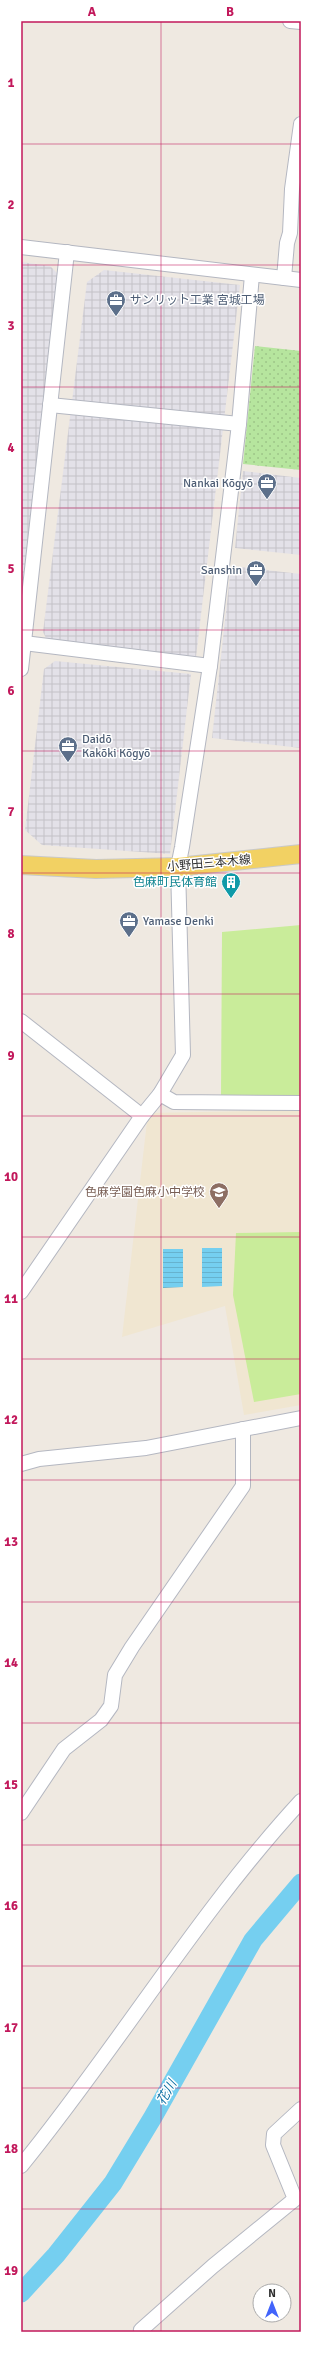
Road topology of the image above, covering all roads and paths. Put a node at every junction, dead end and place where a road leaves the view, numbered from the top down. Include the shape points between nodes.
1 (290, 21) edge
2 (301, 22) edge
3 (301, 124) edge
4 (21, 247) edge
5 (67, 252) junction
6 (252, 275) junction
7 (284, 278) junction
8 (301, 280) edge
9 (50, 405) junction
10 (238, 424) junction
11 (24, 643) junction
12 (210, 666) junction
13 (21, 669) edge
14 (301, 854) edge
15 (21, 865) edge
16 (178, 866) junction
17 (21, 1021) edge
18 (160, 1094) junction
19 (301, 1104) edge
20 (142, 1116) junction
21 (21, 1292) edge
22 (301, 1418) edge
23 (244, 1429) junction
24 (21, 1464) edge
25 (301, 1801) edge
26 (22, 1809) edge
27 (301, 2109) edge
28 (21, 2166) edge
29 (142, 2332) edge

1 - 2 street
3 - 7 street
4 - 5 street
5 - 6 street
5 - 9 street
6 - 7 street
6 - 10 street
7 - 8 street
9 - 10 street
9 - 11 street
10 - 12 street
11 - 12 street
11 - 13 street
12 - 16 street
14 - 16 main road, 小野田三本木線
15 - 16 main road, 小野田三本木線 via 96,869
16 - 18 street via 183,1055
17 - 20 street
18 - 19 street via 174,1102
18 - 20 street
20 - 21 street
22 - 23 street
23 - 24 street via 146,1448 39,1459
23 - 26 street via 244,1486 114,1675 111,1706 102,1720 64,1749
25 - 28 street via 216,1900 73,2100
27 - 29 street via 274,2134 272,2139 272,2145 295,2199 213,2266 141,2330

